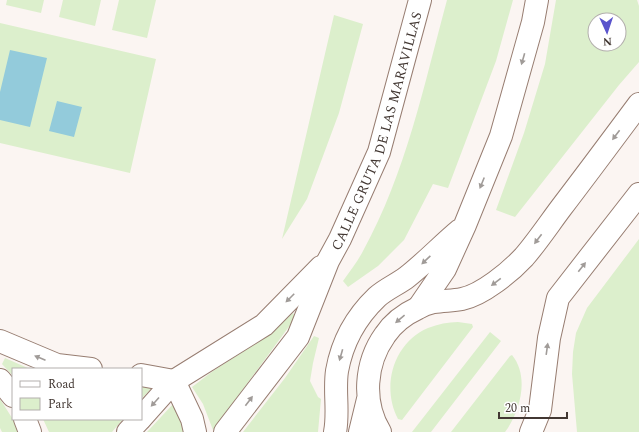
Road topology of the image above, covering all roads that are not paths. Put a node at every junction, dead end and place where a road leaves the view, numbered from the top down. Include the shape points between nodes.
1 (420, 0) edge
2 (537, 0) edge
3 (639, 104) edge
4 (639, 194) edge
5 (465, 225) junction
6 (328, 261) junction
7 (419, 307) junction
8 (0, 341) edge
9 (82, 368) edge
10 (142, 375) edge
11 (0, 380) edge
12 (174, 381) junction
13 (12, 395) edge
14 (368, 396) junction
15 (142, 416) edge
16 (24, 420) edge
17 (138, 420) edge
18 (30, 432) edge
19 (128, 432) edge
20 (195, 432) edge
21 (225, 432) edge
22 (335, 432) edge
23 (360, 432) edge
24 (380, 432) edge
25 (530, 432) edge

1 - 6 main road, CALLE GRUTA DE LAS MARAVILLAS via 379,152
2 -> 5 main road via 501,136
3 -> 7 main road via 524,257 483,290 462,299 440,300
25 -> 4 main road via 540,410 549,338 558,298
5 - 7 main road via 445,269
5 -> 22 main road via 407,277 378,296 360,315 344,346 337,372
6 -> 12 main road via 264,325
21 -> 6 main road via 298,337
7 -> 14 main road via 400,318 385,334 374,353 368,374
9 -> 8 main road via 57,365
10 - 12 main road
11 - 13 main road
12 -> 15 main road
12 - 20 main road via 192,419
14 - 23 main road
14 - 24 main road
16 - 18 main road
17 - 19 main road

